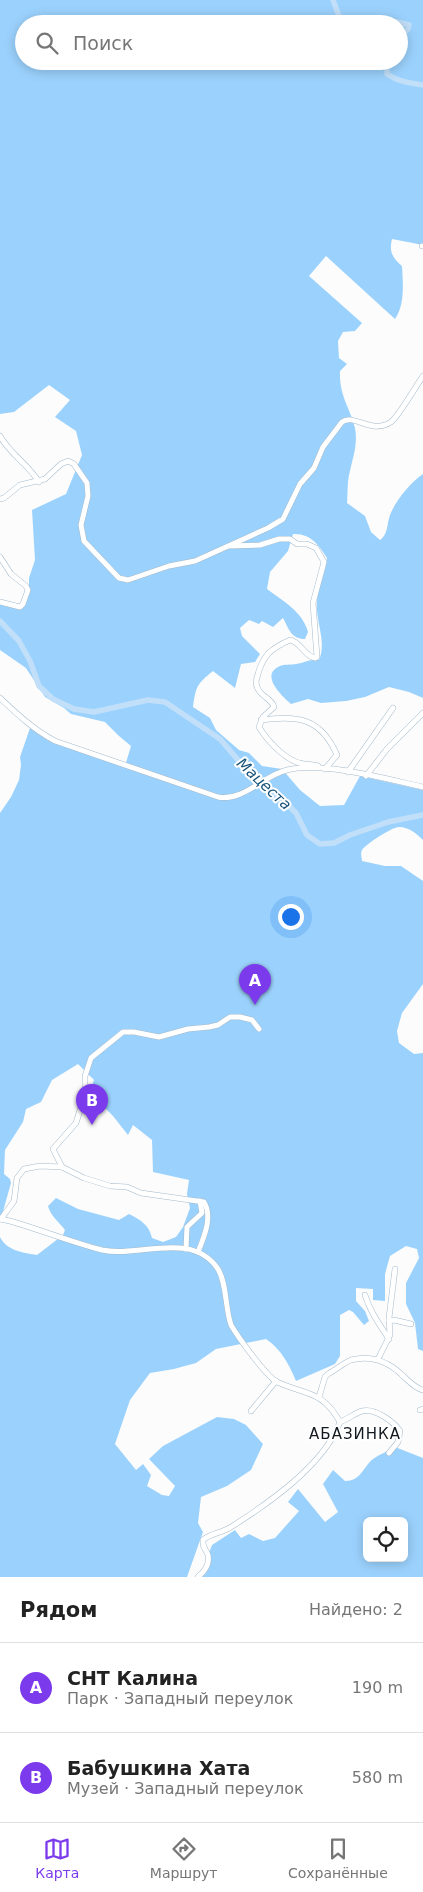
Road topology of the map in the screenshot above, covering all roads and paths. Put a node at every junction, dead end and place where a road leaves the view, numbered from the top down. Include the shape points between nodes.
1 (423, 376) edge
2 (0, 436) edge
3 (39, 482) junction
4 (0, 499) edge
5 (229, 546) junction
6 (0, 557) edge
7 (0, 602) edge
8 (0, 698) edge
9 (393, 708) dead end
10 (423, 713) edge
11 (261, 720) junction
12 (326, 768) junction
13 (348, 772) junction
14 (366, 776) junction
15 (423, 787) edge
16 (259, 1029) dead end
17 (56, 1163) junction
18 (200, 1200) junction
19 (1, 1219) edge
20 (186, 1249) junction
21 (198, 1252) junction
22 (395, 1269) dead end
23 (365, 1296) dead end
24 (393, 1319) junction
25 (411, 1324) dead end
26 (389, 1339) junction
27 (378, 1359) junction
28 (276, 1381) junction
29 (423, 1390) edge
30 (319, 1397) junction
31 (251, 1411) dead end
32 (340, 1422) junction
33 (389, 1454) dead end
34 (198, 1577) edge

1 - 5 street via 392,421 371,427 351,419 342,422 300,484 283,519
2 - 3 street via 5,445 33,471
3 - 4 street via 20,485
3 - 5 street via 52,475 61,464 68,461 74,464 87,484 88,496 81,525 84,541 118,578 124,580 195,561
5 - 11 street via 260,545 290,539 316,548 324,562 313,603 318,654 311,657 297,642 290,640 262,660 257,688 274,707
6 - 7 street via 11,574 28,590 20,607
8 - 12 street via 42,734 69,747 218,797 244,792 288,770
9 - 13 street
10 - 14 street via 387,749
11 - 12 street via 259,727 288,757 296,762
11 - 12 street via 292,718 322,729 338,755
12 - 13 street
13 - 14 street
14 - 15 street
16 - 17 street via 252,1020 230,1017 209,1027 159,1037 123,1032 91,1058 85,1076 86,1094 76,1123 53,1149
17 - 18 street via 84,1178 110,1186
17 - 19 street via 24,1169 17,1178 14,1201
18 - 20 street via 202,1213 188,1227
18 - 21 street via 206,1204 208,1217
19 - 20 street via 104,1250
20 - 21 street
21 - 28 street via 211,1262 222,1278 228,1318 235,1332
22 - 24 street
23 - 26 street
24 - 25 street
24 - 26 street
26 - 27 street
27 - 29 street
27 - 30 street via 351,1360 328,1374
28 - 30 street
28 - 31 street
30 - 32 street
32 - 33 street via 364,1410 380,1414 400,1431 398,1442
32 - 34 street via 323,1453 273,1499 226,1530 203,1540 208,1561

